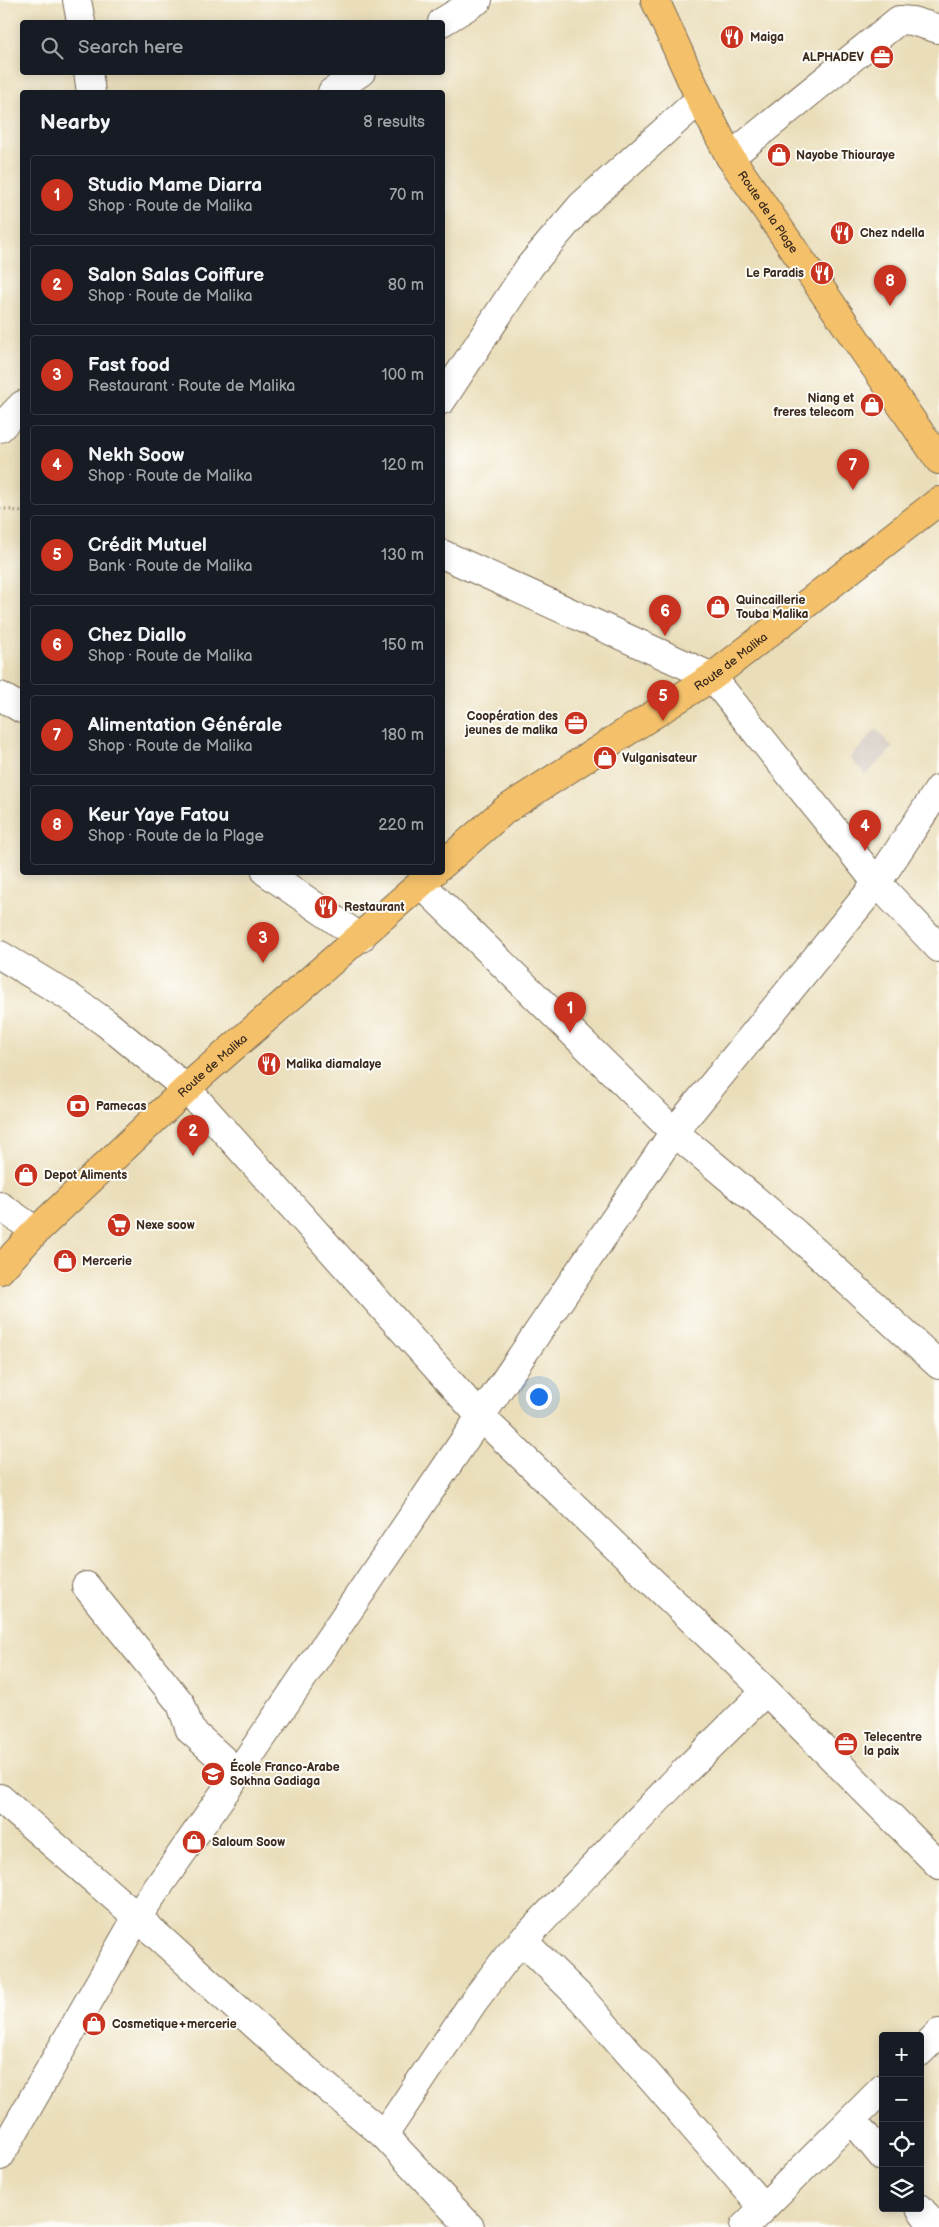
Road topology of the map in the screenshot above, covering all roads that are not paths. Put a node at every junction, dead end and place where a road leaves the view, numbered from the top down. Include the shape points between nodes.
1 (77, 0) edge
2 (478, 0) edge
3 (655, 0) edge
4 (81, 20) edge
5 (445, 20) edge
6 (939, 29) edge
7 (88, 75) edge
8 (357, 75) edge
9 (91, 90) edge
10 (335, 90) edge
11 (700, 99) junction
12 (730, 157) junction
13 (445, 395) edge
14 (20, 406) edge
15 (0, 428) edge
16 (939, 460) edge
17 (939, 502) edge
18 (445, 555) edge
19 (712, 678) junction
20 (0, 696) edge
21 (20, 708) edge
22 (939, 789) edge
23 (445, 862) edge
24 (270, 875) edge
25 (428, 878) edge
26 (877, 883) junction
27 (361, 938) junction
28 (939, 948) edge
29 (0, 955) edge
30 (187, 1088) junction
31 (674, 1132) junction
32 (0, 1206) edge
33 (36, 1231) junction
34 (0, 1270) edge
35 (939, 1365) edge
36 (480, 1416) junction
37 (86, 1586) dead end
38 (766, 1692) junction
39 (238, 1774) junction
40 (0, 1798) edge
41 (939, 1865) edge
42 (137, 1917) junction
43 (522, 1940) junction
44 (939, 2033) edge
45 (924, 2048) edge
46 (879, 2092) edge
47 (852, 2119) junction
48 (384, 2135) junction
49 (879, 2152) edge
50 (0, 2156) edge
51 (763, 2206) junction
52 (923, 2212) edge
53 (470, 2227) edge
54 (744, 2227) edge
55 (934, 2227) edge

1 - 4 street
2 - 5 street
3 - 11 main road, Route de la Plage
6 - 12 street via 899,20
7 - 9 street
8 - 10 street
11 - 12 main road, Route de la Plage
11 - 13 street via 582,206 543,251 500,309
12 - 16 main road, Route de la Plage
14 - 15 street
17 - 19 main road, Route de Malika
18 - 19 street
19 - 23 main road, Route de Malika via 504,810
19 - 26 street
20 - 21 street
22 - 26 street
24 - 27 street
25 - 27 main road, Route de Malika
25 - 31 street
26 - 28 street
26 - 31 street
27 - 30 main road, Route de Malika
29 - 30 street via 106,1023
30 - 33 main road, Route de Malika
30 - 36 street
31 - 35 street via 795,1234
31 - 36 street
32 - 33 street
33 - 34 main road, Route de Malika
36 - 38 street
36 - 39 street
37 - 39 street via 181,1704 190,1730
38 - 41 street
38 - 43 street
39 - 42 street
40 - 42 street
42 - 48 street via 286,2053
42 - 50 street
43 - 48 street via 480,1994
43 - 51 street via 582,1999
44 - 45 street
46 - 47 street
47 - 49 street
47 - 51 street
48 - 53 street
51 - 54 street
52 - 55 street

